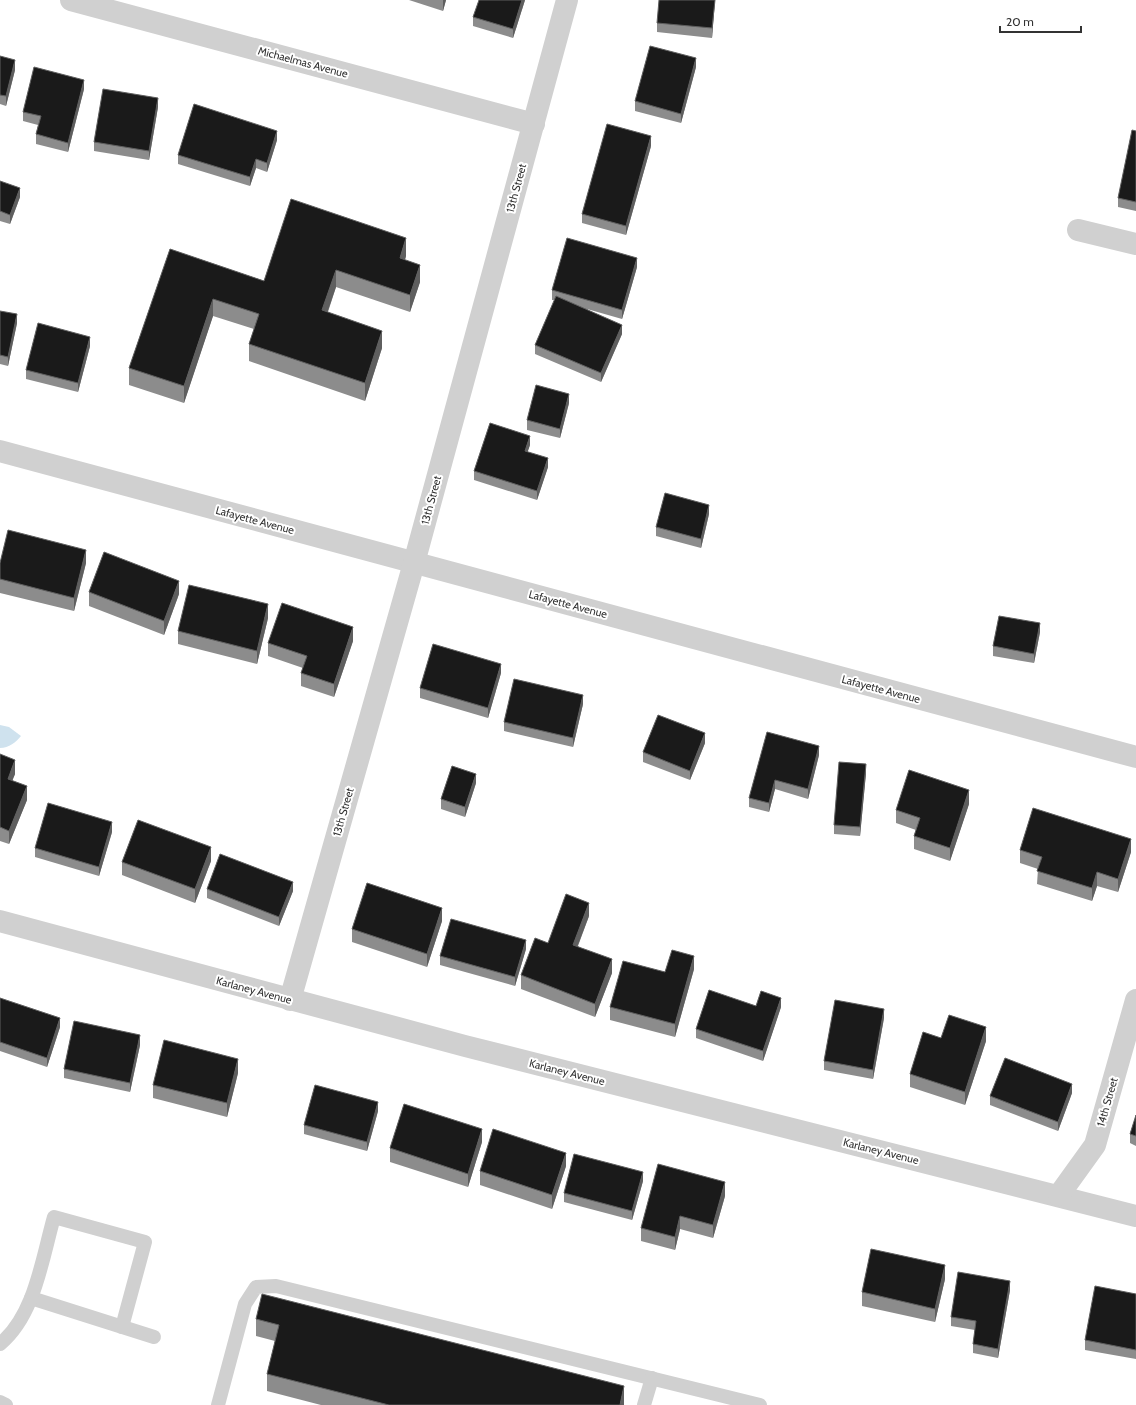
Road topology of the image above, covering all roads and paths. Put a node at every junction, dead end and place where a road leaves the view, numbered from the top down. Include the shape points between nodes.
1 (71, 0) edge
2 (567, 0) edge
3 (534, 124) junction
4 (1078, 230) dead end
5 (1136, 244) edge
6 (0, 451) edge
7 (414, 563) junction
8 (1136, 757) edge
9 (0, 921) edge
10 (290, 1000) junction
11 (1136, 1000) edge
12 (1059, 1195) junction
13 (1136, 1216) edge
14 (31, 1298) junction
15 (122, 1327) junction
16 (154, 1337) dead end
17 (0, 1344) edge
18 (652, 1378) junction
19 (0, 1402) edge
20 (6, 1405) edge
21 (218, 1405) edge
22 (644, 1405) edge
23 (760, 1405) edge

1 - 3 street, Michaelmas Avenue
2 - 3 street, 13th Street
3 - 7 street, 13th Street
4 - 5 street
6 - 7 street, Lafayette Avenue
7 - 8 street, Lafayette Avenue
7 - 10 street, 13th Street
9 - 10 street, Karlaney Avenue
10 - 12 street, Karlaney Avenue
11 - 12 street, 14th Street via 1095,1146
12 - 13 street, Karlaney Avenue
14 - 15 lane
14 - 15 lane via 54,1217 145,1242
14 - 17 lane via 17,1327
15 - 16 lane
18 - 21 lane via 276,1286 256,1287 245,1304
18 - 22 lane
18 - 23 lane
19 - 20 lane

